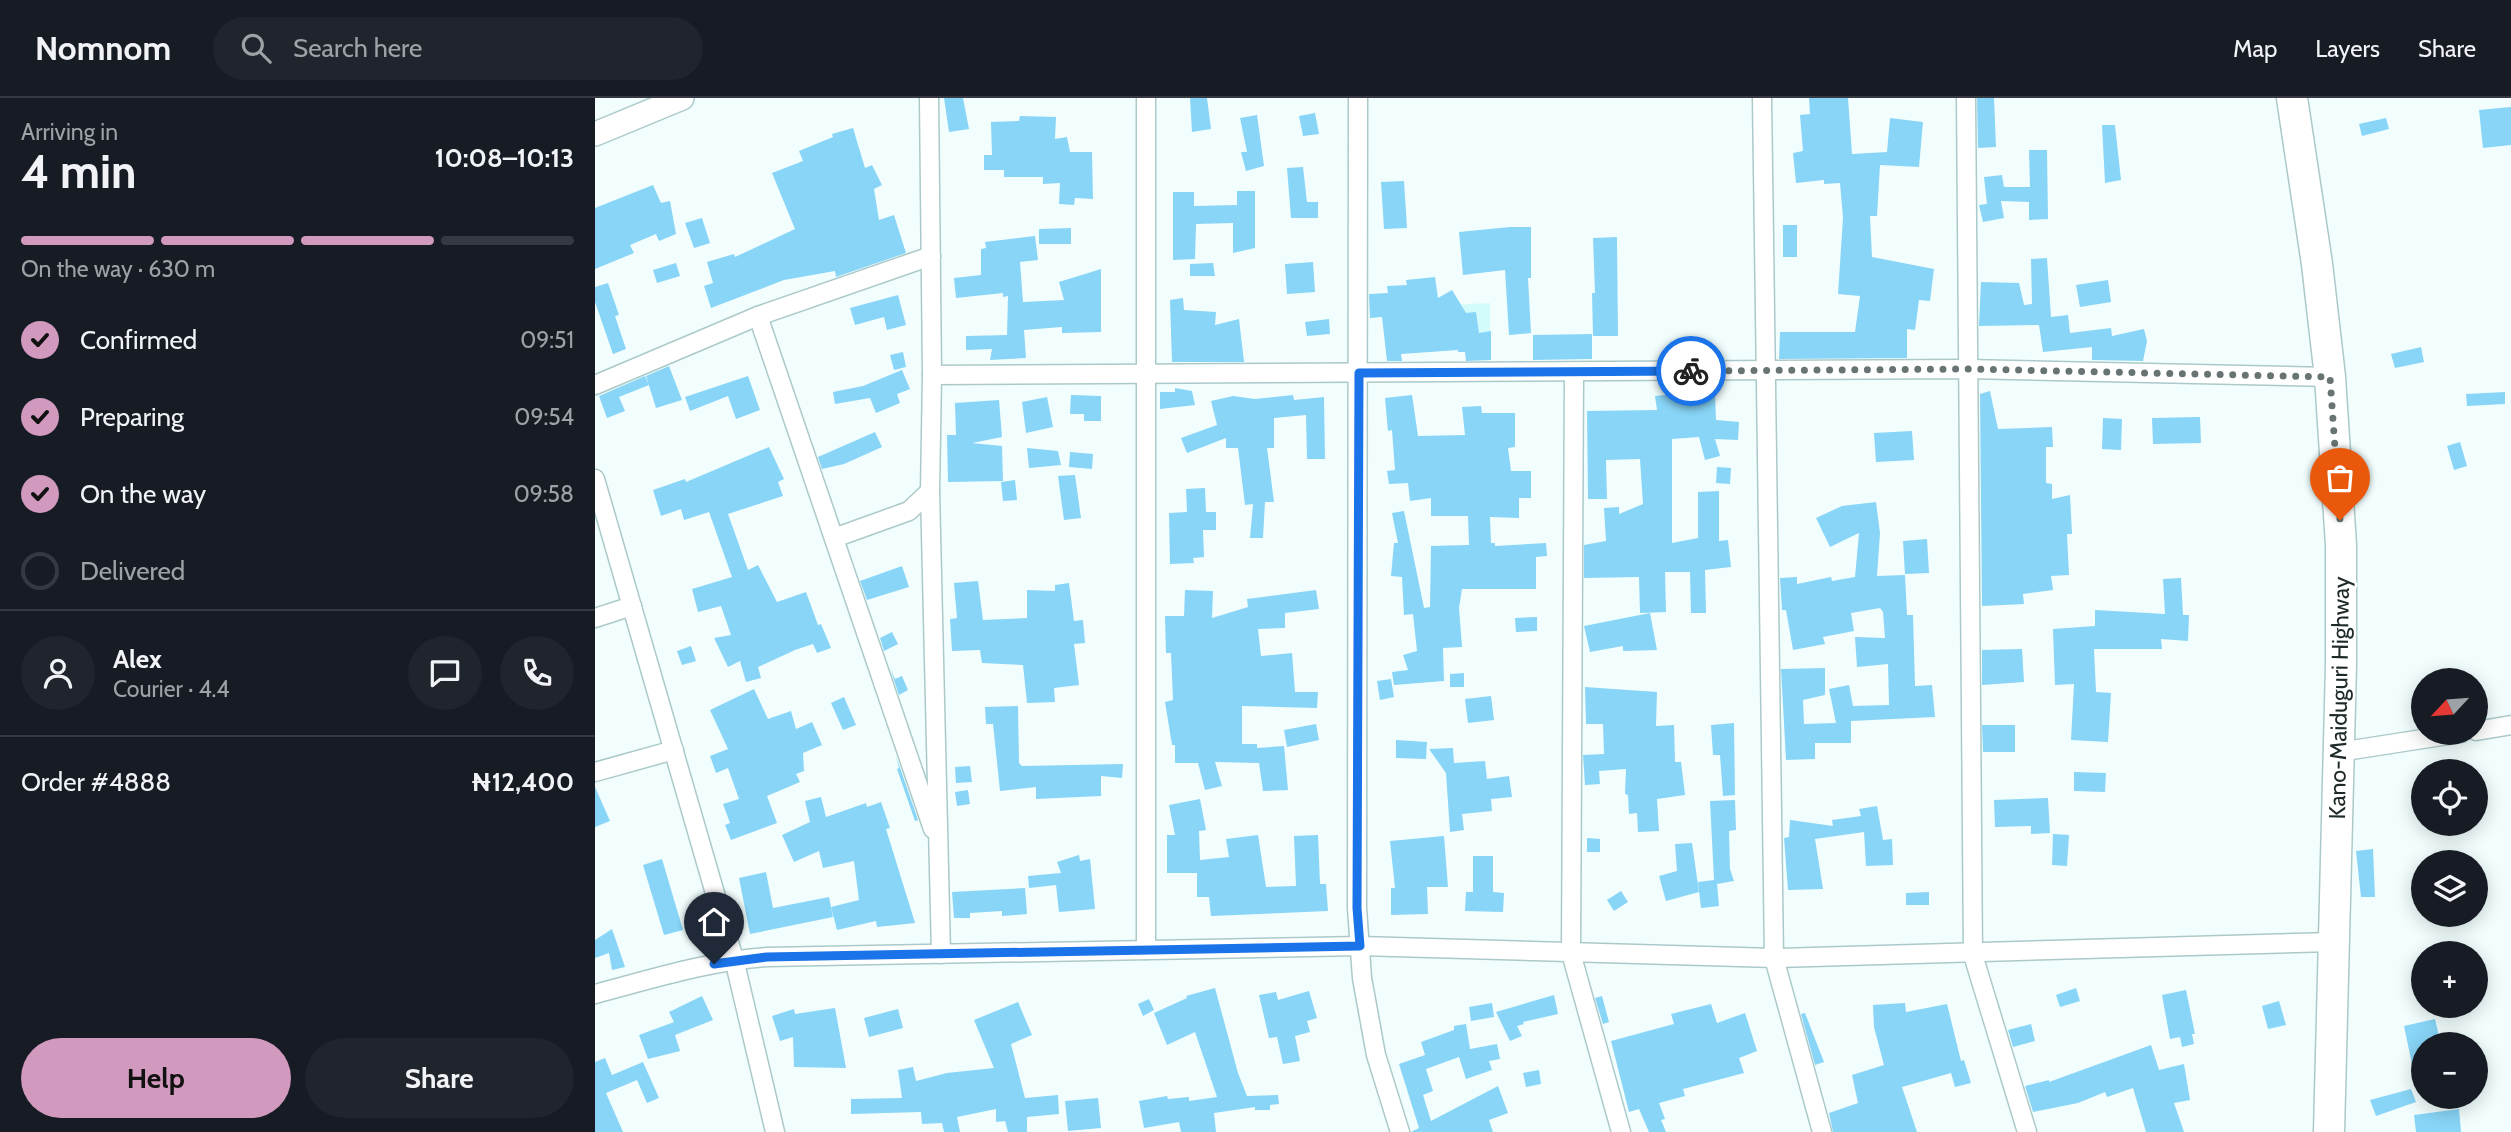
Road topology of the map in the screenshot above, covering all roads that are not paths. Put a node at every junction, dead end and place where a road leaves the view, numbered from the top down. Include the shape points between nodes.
1 (682, 98) edge
2 (929, 98) edge
3 (1146, 98) edge
4 (1358, 98) edge
5 (1762, 98) edge
6 (1966, 98) edge
7 (2292, 98) edge
8 (595, 134) edge
9 (931, 256) junction
10 (758, 316) junction
11 (1968, 369) junction
12 (1766, 371) junction
13 (1574, 372) junction
14 (1359, 373) junction
15 (932, 375) junction
16 (1146, 376) junction
17 (2330, 377) junction
18 (595, 385) edge
19 (595, 479) edge
20 (930, 491) junction
21 (834, 538) junction
22 (632, 606) junction
23 (595, 618) edge
24 (2511, 725) edge
25 (2489, 729) edge
26 (2411, 741) edge
27 (674, 750) junction
28 (2339, 752) junction
29 (595, 772) edge
30 (939, 846) junction
31 (2333, 942) junction
32 (1360, 946) junction
33 (1146, 950) junction
34 (1571, 953) junction
35 (941, 954) junction
36 (1973, 954) junction
37 (1774, 958) junction
38 (734, 959) junction
39 (595, 994) edge
40 (775, 1132) edge
41 (1400, 1132) edge
42 (1621, 1132) edge
43 (1822, 1132) edge
44 (2027, 1132) edge
45 (2329, 1132) edge

1 - 8 street
2 - 9 street
3 - 16 street
4 - 14 street
5 - 12 street
6 - 11 street
7 - 17 highway, Kano-Maiduguri Highway
9 - 10 street
9 - 15 street
10 - 18 street
10 - 21 street
11 - 12 street
11 - 17 street
11 - 36 street
12 - 13 street
12 - 37 street
13 - 14 street
13 - 34 street
14 - 16 street
14 - 32 street
15 - 16 street
15 - 20 street
16 - 33 street
17 - 28 highway, Kano-Maiduguri Highway via 2341,545
19 - 22 street
20 - 21 street via 909,511
20 - 30 street
21 - 30 street
22 - 23 street
22 - 27 street
24 - 25 street
26 - 28 street
27 - 29 street
27 - 38 street
28 - 31 highway, Kano-Maiduguri Highway
30 - 35 street
31 - 36 street
31 - 45 highway, Kano-Maiduguri Highway
32 - 33 street
32 - 34 street
32 - 41 street via 1376,1055
33 - 35 street
34 - 37 street
34 - 42 street
35 - 38 street
36 - 37 street
36 - 44 street
37 - 43 street
38 - 39 street
38 - 40 street

